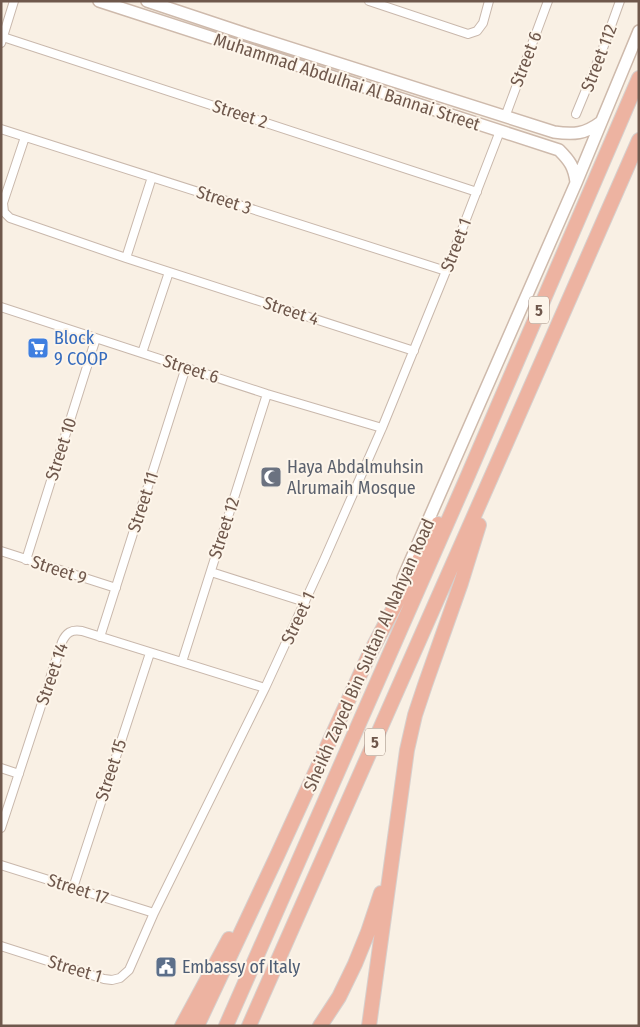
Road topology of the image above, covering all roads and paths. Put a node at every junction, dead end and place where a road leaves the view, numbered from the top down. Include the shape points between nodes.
1 (14, 1) edge
2 (99, 1) edge
3 (146, 1) edge
4 (369, 1) edge
5 (489, 1) edge
6 (548, 1) edge
7 (620, 1) edge
8 (150, 18) junction
9 (639, 31) edge
10 (246, 34) junction
11 (2, 40) edge
12 (254, 52) junction
13 (322, 58) junction
14 (639, 78) edge
15 (576, 114) dead end
16 (505, 117) junction
17 (601, 122) junction
18 (1, 129) edge
19 (500, 131) junction
20 (564, 133) junction
21 (25, 137) junction
22 (639, 140) edge
23 (559, 150) junction
24 (152, 177) junction
25 (576, 183) junction
26 (477, 192) junction
27 (126, 258) junction
28 (446, 271) junction
29 (169, 272) junction
30 (1, 307) edge
31 (96, 338) junction
32 (414, 351) junction
33 (142, 353) junction
34 (186, 367) junction
35 (267, 394) junction
36 (382, 428) junction
37 (500, 458) junction
38 (466, 480) junction
39 (1, 551) edge
40 (26, 560) junction
41 (211, 572) junction
42 (116, 588) junction
43 (305, 602) junction
44 (100, 637) junction
45 (150, 652) junction
46 (369, 655) junction
47 (182, 662) junction
48 (265, 688) junction
49 (1, 768) edge
50 (19, 774) junction
51 (1, 828) edge
52 (395, 831) junction
53 (277, 856) junction
54 (1, 865) edge
55 (73, 888) junction
56 (154, 913) junction
57 (1, 947) edge
58 (182, 1026) edge
59 (197, 1026) edge
60 (226, 1026) edge
61 (249, 1026) edge
62 (320, 1026) edge
63 (369, 1026) edge

1 - 11 street
2 - 8 street, Muhammad Abdulhai Al Bannai Street
3 - 10 street, Muhammad Abdulhai Al Bannai Street
4 - 5 street via 468,34 477,31 483,23
6 - 16 street, Street 6
7 - 15 street, Street 112
8 - 10 street via 171,20 240,42
8 - 12 street, Muhammad Abdulhai Al Bannai Street
9 - 17 street
10 - 13 street, Muhammad Abdulhai Al Bannai Street
11 - 26 street, Street 2
12 - 13 street via 260,46 313,60
12 - 19 street, Muhammad Abdulhai Al Bannai Street
13 - 16 street, Muhammad Abdulhai Al Bannai Street
14 - 38 highway, Sheikh Zayed Bin Sultan Al Nahyan Road / 5
16 - 20 street, Muhammad Abdulhai Al Bannai Street
17 - 20 street, Muhammad Abdulhai Al Bannai Street via 581,133
17 - 25 street
18 - 21 street, Street 3
19 - 23 street, Muhammad Abdulhai Al Bannai Street
19 - 26 street, Street 1
20 - 23 street via 568,137 568,146
21 - 24 street, Street 3
21 - 27 street, Street 4 via 4,200 6,216
22 - 37 highway, 5
23 - 25 street via 569,159
24 - 27 street
24 - 28 street, Street 3
25 - 46 street
26 - 28 street, Street 1
27 - 29 street, Street 4
28 - 32 street, Street 1
29 - 32 street, Street 4
29 - 33 street
30 - 31 street, Street 6
31 - 33 street, Street 6
31 - 40 street, Street 10
32 - 36 street, Street 1
33 - 34 street, Street 6
34 - 35 street, Street 6
34 - 42 street, Street 11
35 - 36 street, Street 6
35 - 41 street, Street 12
36 - 43 street, Street 1
37 - 52 highway via 415,715
37 - 61 highway, 5
38 - 46 highway via 448,504
38 - 60 highway, Sheikh Zayed Bin Sultan Al Nahyan Road / 5
39 - 40 street, Street 9
40 - 42 street, Street 9
41 - 43 street
41 - 47 street, Street 12
42 - 44 street, Street 11
43 - 48 street, Street 1
44 - 45 street, Street 14
44 - 50 street, Street 14 via 74,630 63,638
45 - 47 street, Street 14
45 - 55 street, Street 15
46 - 53 highway
47 - 48 street, Street 14
48 - 56 street, Street 1
49 - 50 street
50 - 51 street, Street 14
52 - 62 highway via 380,897 368,932 339,997
52 - 63 highway
53 - 58 highway
53 - 59 highway
54 - 55 street, Street 17
55 - 56 street, Street 17
56 - 57 street, Street 1 via 129,970 117,980 100,978

